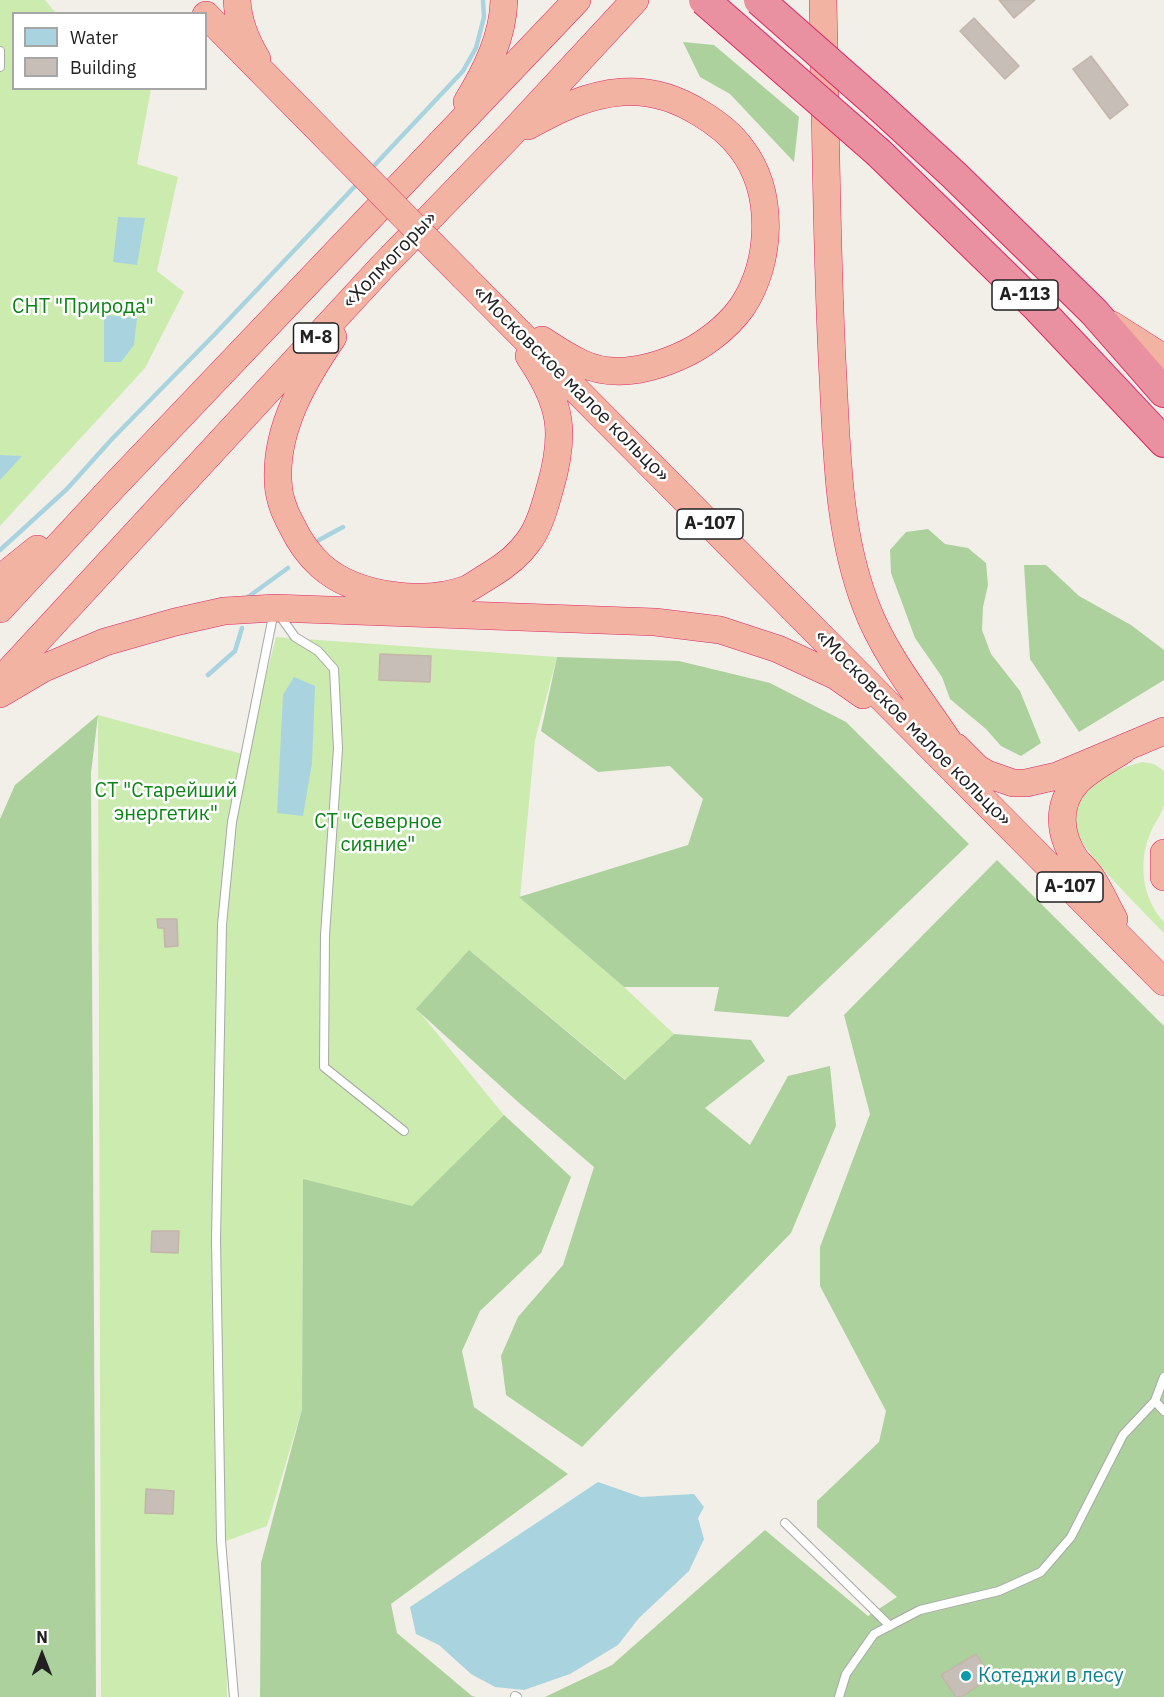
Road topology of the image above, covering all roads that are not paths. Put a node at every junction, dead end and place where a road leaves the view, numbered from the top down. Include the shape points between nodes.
1 (190, 0) edge
2 (237, 0) edge
3 (504, 0) edge
4 (577, 0) edge
5 (635, 0) edge
6 (704, 0) edge
7 (759, 0) edge
8 (823, 0) edge
9 (203, 12) edge
10 (207, 16) edge
11 (0, 51) edge
12 (0, 67) edge
13 (268, 79) junction
14 (509, 136) junction
15 (439, 145) junction
16 (382, 267) junction
17 (500, 312) junction
18 (1094, 312) junction
19 (1164, 358) edge
20 (1164, 392) edge
21 (1164, 442) edge
22 (112, 488) junction
23 (0, 579) edge
24 (275, 608) junction
25 (0, 609) edge
26 (0, 681) edge
27 (0, 694) edge
28 (915, 730) junction
29 (1164, 736) edge
30 (949, 739) junction
31 (1128, 748) junction
32 (987, 803) junction
33 (1164, 853) edge
34 (1164, 878) edge
35 (1129, 946) junction
36 (1164, 982) edge
37 (404, 1131) dead end
38 (1164, 1377) edge
39 (1155, 1401) junction
40 (1164, 1411) edge
41 (785, 1524) dead end
42 (890, 1626) junction
43 (234, 1697) edge
44 (839, 1697) edge

1 - 9 highway, «Московское малое кольцо» / А-107
2 - 13 highway via 248,43
3 - 15 highway via 496,45 475,89
4 - 15 highway, М-8
5 - 14 highway, «Холмогоры» / М-8
6 - 21 highway, А-113, bridge via 879,153 1036,306
7 - 18 highway, А-113, bridge via 954,175
8 - 30 highway via 831,342 839,490 845,529 856,580 879,636
10 - 13 highway, «Московское малое кольцо» / А-107
11 - 12 lane
13 - 17 highway, «Московское малое кольцо» / А-107, bridge
14 - 16 highway, «Холмогоры» / М-8
14 - 17 highway via 568,104 598,96 623,92 656,94 685,104 716,122 741,148 757,177 765,210 764,243 756,278 741,308 716,335 687,354 657,366 627,372 582,364
15 - 22 highway, М-8
16 - 17 highway via 307,379 281,442 278,479 284,511 299,540 322,567 354,586 392,597 434,597 468,588 507,565 529,542 546,504 560,434 556,404 545,379
16 - 26 highway, «Холмогоры» / М-8
17 - 28 highway, «Московское малое кольцо» / А-107
18 - 19 highway
18 - 20 highway, А-113
22 - 23 highway
22 - 25 highway, М-8
24 - 27 highway via 224,611 105,642 44,668
24 - 28 highway via 655,622 720,630 778,649 836,676
24 - 37 lane via 295,637 318,651 334,669 338,749 326,935 324,1067
24 - 43 lane via 232,822 222,925 216,1239 221,1540
28 - 32 highway, «Московское малое кольцо» / А-107
29 - 31 highway
30 - 31 highway via 977,768 1013,783 1057,777
30 - 32 highway
31 - 35 highway via 1078,781 1067,795 1061,816 1067,843 1092,878
32 - 35 highway, «Московское малое кольцо» / А-107
33 - 34 highway
35 - 36 highway, «Московское малое кольцо» / А-107
38 - 39 lane
39 - 40 lane
39 - 42 lane via 1123,1435 1071,1537 1041,1572 999,1590 920,1610
41 - 42 lane
42 - 44 lane via 874,1634 846,1674

